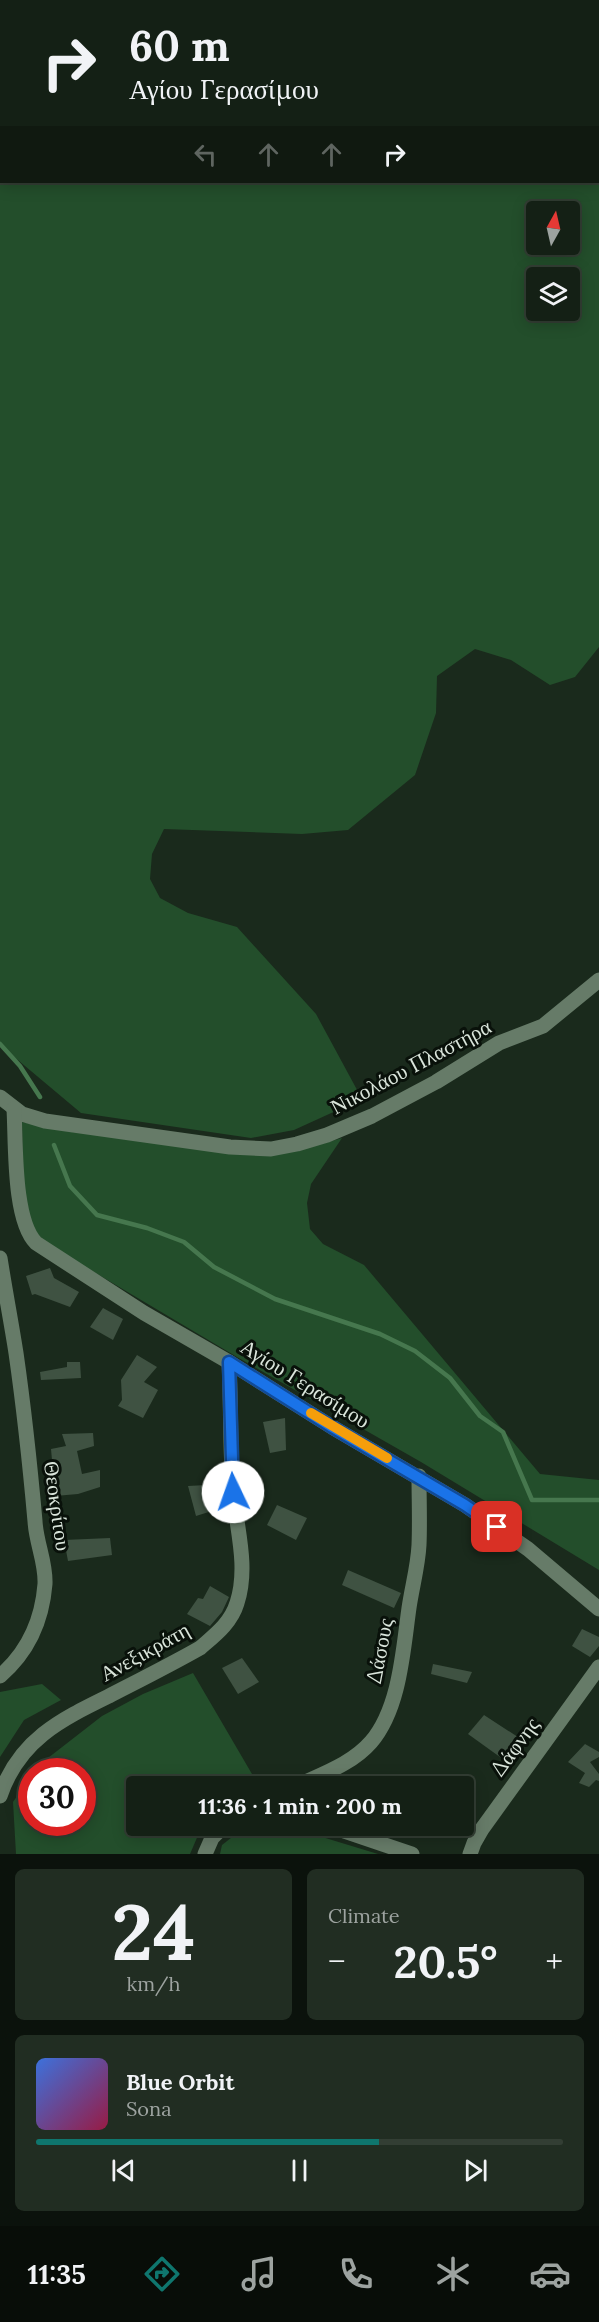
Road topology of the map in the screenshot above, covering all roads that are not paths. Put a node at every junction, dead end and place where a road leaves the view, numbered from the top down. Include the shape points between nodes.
1 (599, 980) edge
2 (0, 1097) edge
3 (14, 1109) junction
4 (0, 1258) edge
5 (229, 1362) junction
6 (418, 1476) junction
7 (599, 1609) edge
8 (599, 1667) edge
9 (0, 1676) edge
10 (324, 1776) edge
11 (0, 1796) edge
12 (216, 1836) edge
13 (359, 1836) edge
14 (205, 1854) edge
15 (412, 1854) edge
16 (470, 1854) edge

1 - 3 street, Νικολάου Πλαστήρα via 543,1026 499,1044 372,1116 297,1144 271,1149 230,1147 45,1121
2 - 3 street, Νικολάου Πλαστήρα
3 - 5 street, Αγίου Γερασίμου via 20,1200 30,1238 144,1313
4 - 9 street, Θεοκρίτου via 24,1413 36,1532 45,1569 42,1601 32,1636 20,1657
5 - 6 street, Αγίου Γερασίμου
5 - 11 street, Ανεξικράτη via 232,1479 242,1574 231,1616 200,1648 45,1731 13,1768
6 - 7 street, Αγίου Γερασίμου via 528,1549
6 - 10 street, Δάσους via 419,1546 397,1683 377,1733 365,1748
8 - 16 street, Δάφνης via 482,1829
12 - 14 street
13 - 15 street

